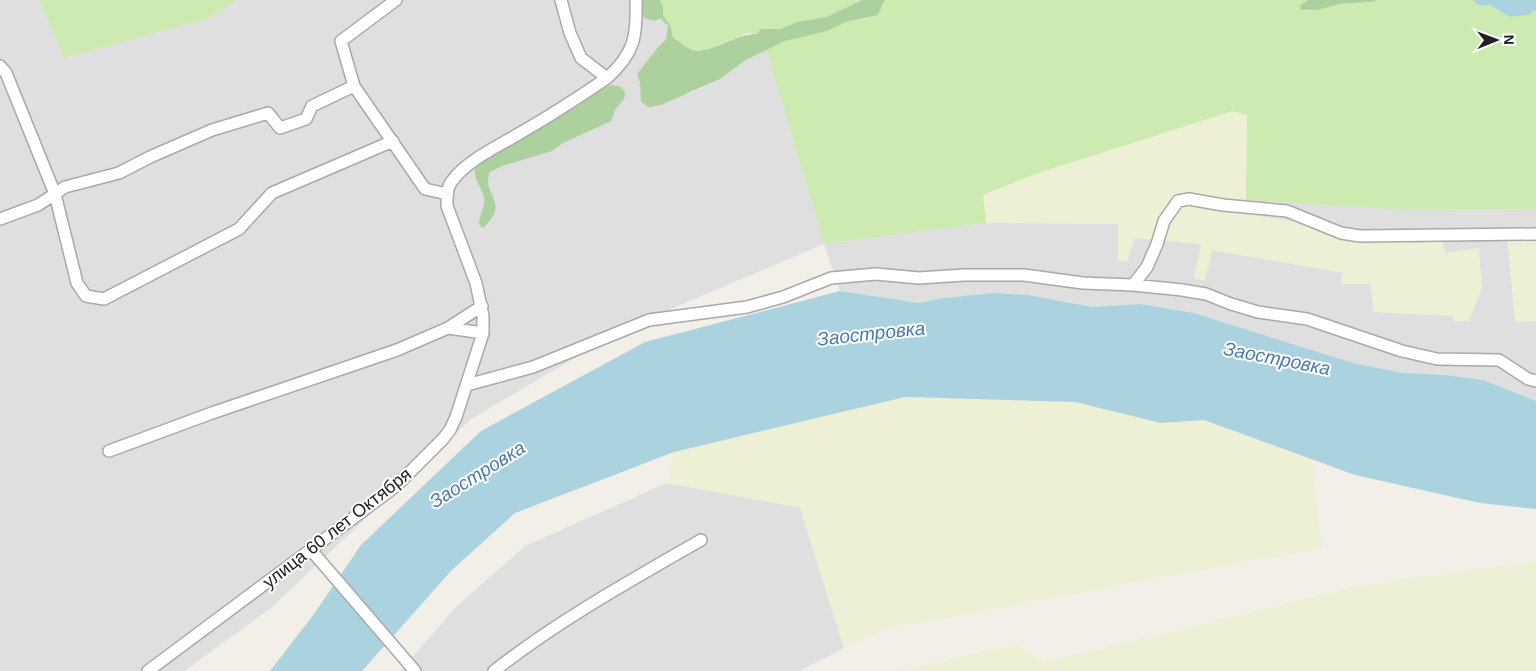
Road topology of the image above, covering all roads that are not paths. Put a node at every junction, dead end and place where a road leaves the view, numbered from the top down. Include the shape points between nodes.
1 (396, 0) edge
2 (560, 0) edge
3 (636, 0) edge
4 (0, 66) edge
5 (607, 78) junction
6 (354, 86) junction
7 (392, 141) junction
8 (55, 194) junction
9 (447, 194) junction
10 (0, 219) edge
11 (1536, 234) edge
12 (1133, 285) junction
13 (482, 306) junction
14 (448, 328) junction
15 (483, 333) junction
16 (1536, 381) edge
17 (467, 384) junction
18 (109, 451) dead end
19 (700, 540) dead end
20 (311, 550) junction
21 (148, 671) edge
22 (415, 671) edge
23 (494, 671) edge

1 - 6 street via 341,41
2 - 5 street via 582,58
3 - 5 street via 631,50
4 - 8 street via 6,72
5 - 9 street via 470,163 450,183
6 - 7 street
6 - 8 street via 312,106 306,119 280,128 268,113 212,130 119,173 65,187
7 - 8 street via 272,193 239,229 104,298 86,296 77,283
7 - 9 street via 425,189
8 - 10 street via 38,205
9 - 13 street, улица 60 лет Октября via 447,206
11 - 12 street via 1360,236 1341,233 1286,212 1189,199 1178,201 1173,206 1147,267
12 - 16 street via 1206,294 1258,312 1307,319 1402,351 1437,359 1499,360
12 - 17 street via 1083,283 1024,275 919,278 876,274 831,278 747,307 649,320 533,367
13 - 14 street
13 - 15 street, улица 60 лет Октября
14 - 15 street
14 - 18 street via 397,350
15 - 17 street, улица 60 лет Октября
17 - 20 street, улица 60 лет Октября via 456,417 443,439 396,486
19 - 23 street via 603,596
20 - 21 street, улица 60 лет Октября
20 - 22 street

